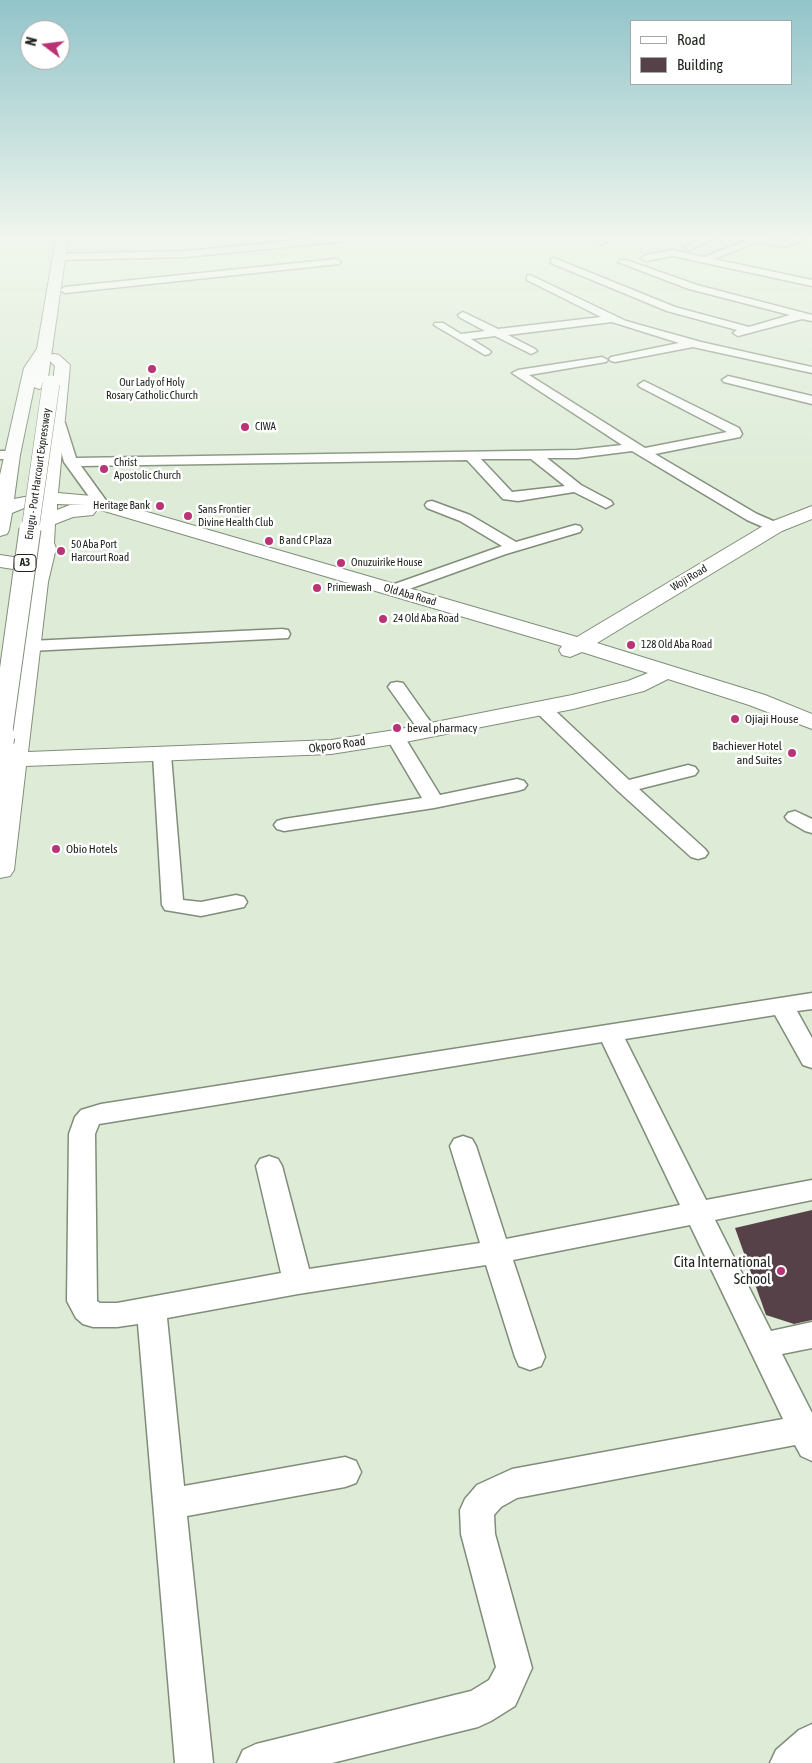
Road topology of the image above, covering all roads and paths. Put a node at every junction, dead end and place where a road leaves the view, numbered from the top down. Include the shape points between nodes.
1 (55, 320) edge
2 (58, 320) edge
3 (473, 320) edge
4 (592, 320) edge
5 (617, 320) edge
6 (715, 320) edge
7 (790, 320) edge
8 (439, 325) dead end
9 (750, 330) junction
10 (496, 332) junction
11 (460, 337) junction
12 (696, 344) junction
13 (50, 352) junction
14 (484, 352) dead end
15 (531, 352) dead end
16 (812, 370) edge
17 (728, 380) dead end
18 (45, 384) junction
19 (644, 385) dead end
20 (812, 400) edge
21 (57, 425) junction
22 (639, 449) junction
23 (6, 455) edge
24 (535, 455) junction
25 (471, 456) junction
26 (71, 462) junction
27 (51, 474) junction
28 (576, 488) junction
29 (50, 498) junction
30 (95, 503) junction
31 (606, 504) dead end
32 (432, 505) dead end
33 (2, 510) edge
34 (812, 512) edge
35 (775, 527) junction
36 (575, 529) dead end
37 (0, 530) edge
38 (45, 532) junction
39 (514, 547) junction
40 (0, 561) edge
41 (392, 590) junction
42 (282, 634) dead end
43 (0, 635) edge
44 (30, 646) junction
45 (574, 647) junction
46 (654, 672) junction
47 (398, 687) dead end
48 (542, 708) junction
49 (20, 717) junction
50 (422, 721) junction
51 (812, 722) edge
52 (812, 732) edge
53 (395, 737) junction
54 (6, 753) edge
55 (80, 754) junction
56 (162, 755) junction
57 (688, 771) dead end
58 (517, 785) dead end
59 (625, 787) junction
60 (10, 797) junction
61 (434, 802) junction
62 (795, 817) dead end
63 (284, 825) dead end
64 (812, 827) edge
65 (698, 853) dead end
66 (0, 870) edge
67 (236, 902) dead end
68 (812, 1001) edge
69 (782, 1006) junction
70 (610, 1033) junction
71 (812, 1059) edge
72 (463, 1146) dead end
73 (269, 1166) dead end
74 (812, 1190) edge
75 (698, 1213) junction
76 (496, 1252) junction
77 (298, 1282) junction
78 (151, 1308) junction
79 (812, 1335) edge
80 (763, 1344) junction
81 (530, 1357) dead end
82 (808, 1437) edge
83 (345, 1472) dead end
84 (169, 1504) junction
85 (812, 1743) edge
86 (194, 1763) edge
87 (256, 1763) edge
88 (789, 1763) edge

1 - 13 main road, Enugu - Port Harcourt Expressway / A3
2 - 13 main road, Enugu - Port Harcourt Expressway / A3
3 - 10 street
4 - 10 street
5 - 12 street
6 - 9 street
7 - 9 street
8 - 11 street
9 - 12 street
10 - 11 street
10 - 15 street
11 - 14 street
12 - 16 street
12 - 22 street via 518,373
13 - 18 main road, Enugu - Port Harcourt Expressway / A3
13 - 21 main road via 63,365
13 - 23 main road via 31,368
17 - 20 street
18 - 43 main road, Enugu - Port Harcourt Expressway / A3
18 - 54 main road, Enugu - Port Harcourt Expressway / A3, bridge
19 - 22 street via 736,434
21 - 26 street via 61,426
21 - 27 main road
22 - 24 street
22 - 35 street via 752,517
23 - 33 main road
24 - 25 street
24 - 28 street
25 - 26 street
25 - 28 street via 508,496
26 - 30 street
27 - 29 main road
27 - 30 main road
28 - 31 street
29 - 30 main road, Old Aba Road
29 - 33 main road, Old Aba Road
29 - 38 main road
30 - 41 main road, Old Aba Road
32 - 39 street via 465,518
33 - 37 main road
34 - 35 main road, Woji Road
35 - 45 main road, Woji Road
36 - 39 street
38 - 40 main road via 36,556 13,563
38 - 44 main road via 46,548
38 - 45 main road, Old Aba Road via 70,511 96,512
39 - 41 street
41 - 45 main road, Old Aba Road
42 - 44 street
44 - 49 main road
45 - 46 main road, Old Aba Road
46 - 48 main road, Okporo Road via 625,690
46 - 50 main road, Okporo Road
46 - 51 main road, Old Aba Road via 757,700
46 - 52 main road, Old Aba Road via 764,710
47 - 50 street
48 - 53 main road, Okporo Road
48 - 59 street
49 - 54 main road
49 - 55 main road via 29,743
50 - 55 main road, Okporo Road via 289,740
53 - 56 main road, Okporo Road via 317,748
53 - 61 street
54 - 55 main road, Okporo Road
54 - 60 main road
55 - 56 main road, Okporo Road
55 - 60 main road via 36,770
56 - 67 street via 173,904 201,909
57 - 59 street
58 - 61 street
59 - 65 street
60 - 66 main road
61 - 63 street
62 - 64 street
68 - 69 street
69 - 70 street
69 - 71 street
70 - 75 street
70 - 78 street via 90,1117 82,1134 82,1301 93,1315
72 - 76 street
73 - 77 street
74 - 75 street
75 - 76 street
75 - 80 street
76 - 77 street
76 - 81 street
77 - 78 street
78 - 84 street
79 - 80 street
80 - 82 street
82 - 87 street via 512,1484 489,1496 477,1510 478,1534 514,1668 502,1694 478,1708
83 - 84 street
84 - 86 street
85 - 88 street

